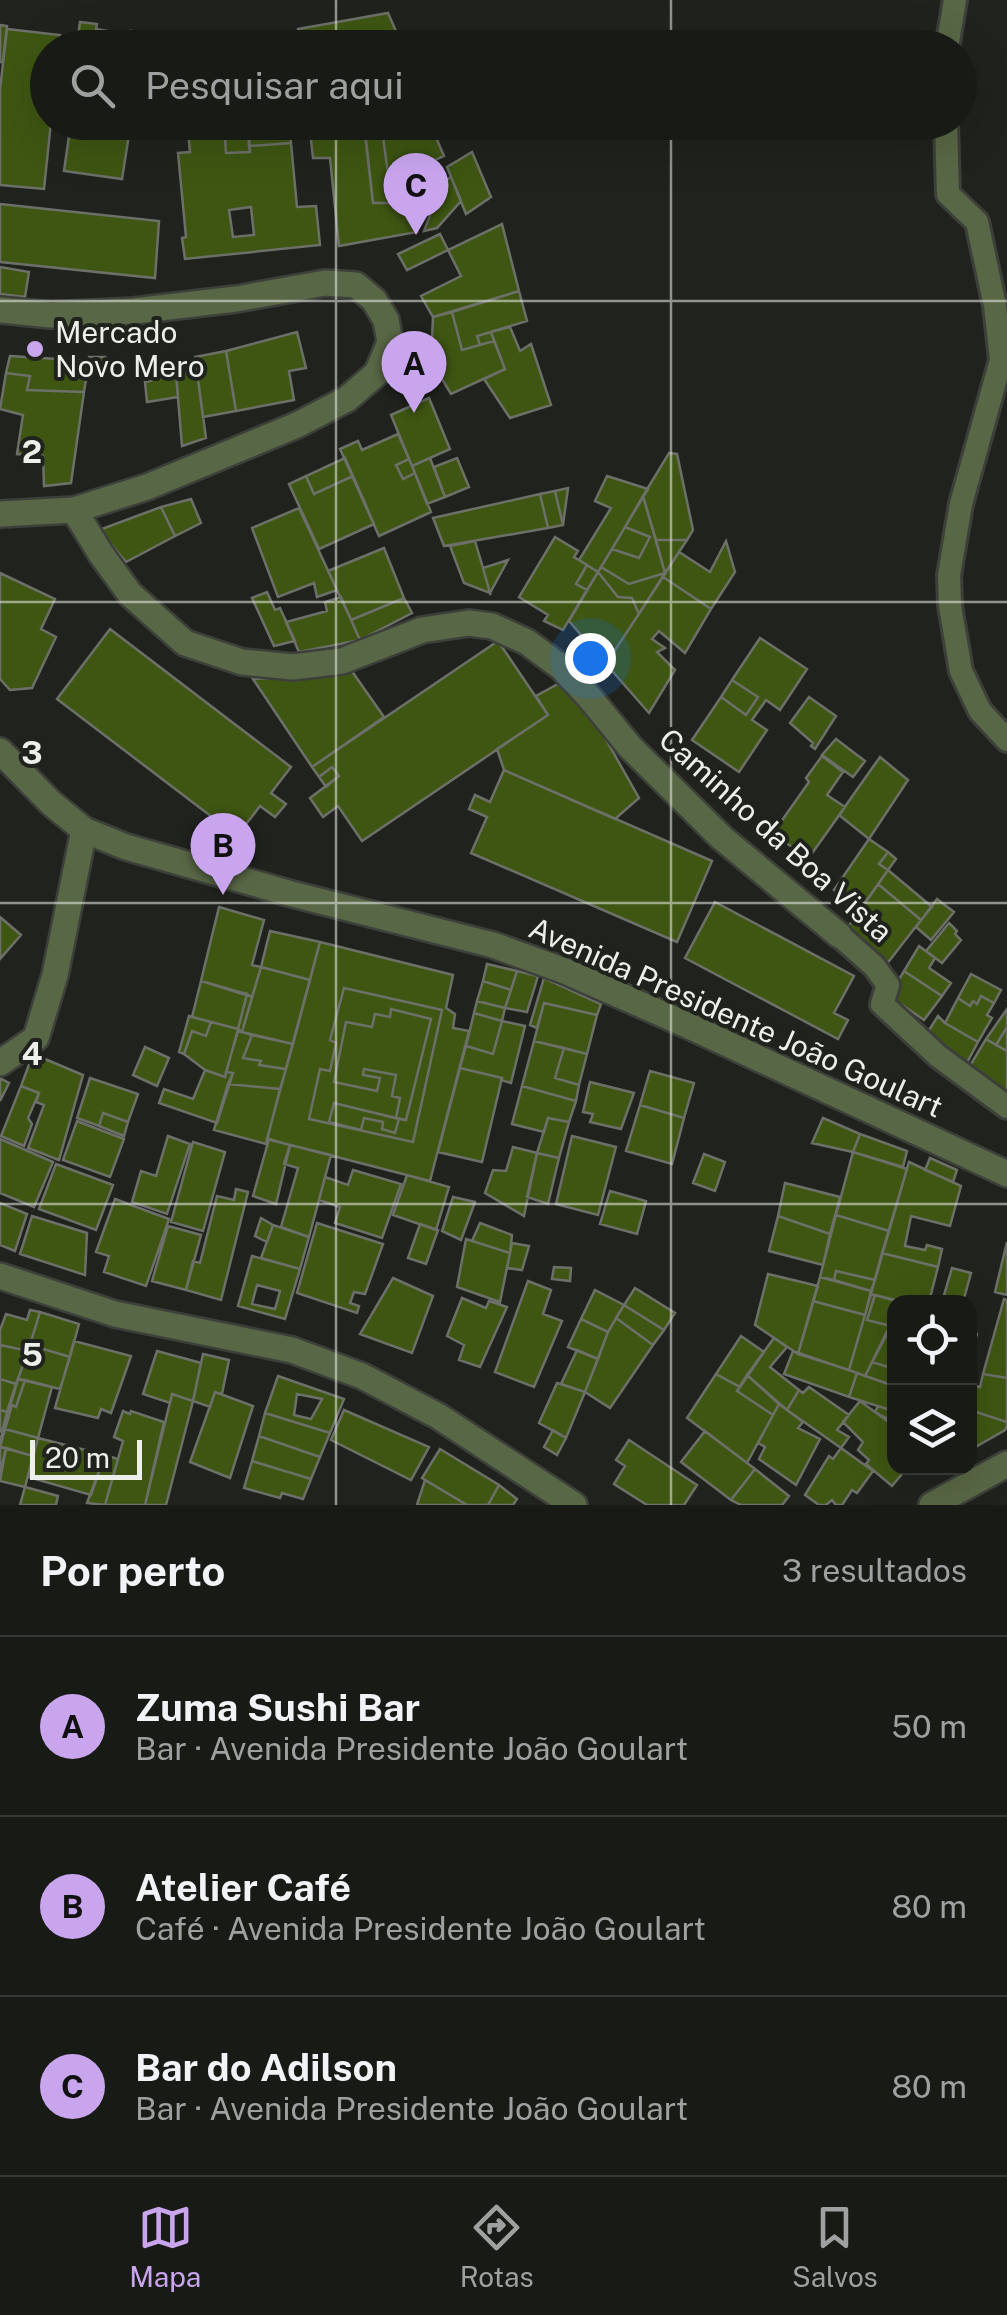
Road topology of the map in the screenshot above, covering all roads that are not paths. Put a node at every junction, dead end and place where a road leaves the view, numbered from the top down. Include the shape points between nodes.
1 (955, 0) edge
2 (950, 30) edge
3 (946, 140) edge
4 (0, 310) edge
5 (74, 510) junction
6 (0, 514) edge
7 (1007, 740) edge
8 (0, 751) edge
9 (84, 830) junction
10 (839, 935) joint
11 (0, 1063) edge
12 (1007, 1107) edge
13 (1007, 1174) edge
14 (0, 1276) edge
15 (1007, 1464) edge
16 (574, 1505) edge
17 (932, 1505) edge

1 - 2 street
3 - 7 street via 948,194 977,222 1001,360 961,504 950,606 961,671 980,711
4 - 5 street via 134,311 325,283 356,285 386,320 390,342 377,373 347,399 147,487
5 - 6 street
5 - 10 street, Caminho da Boa Vista via 130,594 185,643 242,662 293,667 342,661 422,630 469,623 527,642 562,668 722,838
8 - 9 street, Avenida Presidente João Goulart
9 - 11 street via 36,1038
9 - 13 street, Avenida Presidente João Goulart via 529,958
10 - 12 street, Caminho da Boa Vista via 888,985 882,1004
14 - 16 street via 114,1314 292,1350 362,1376 438,1416
15 - 17 street

